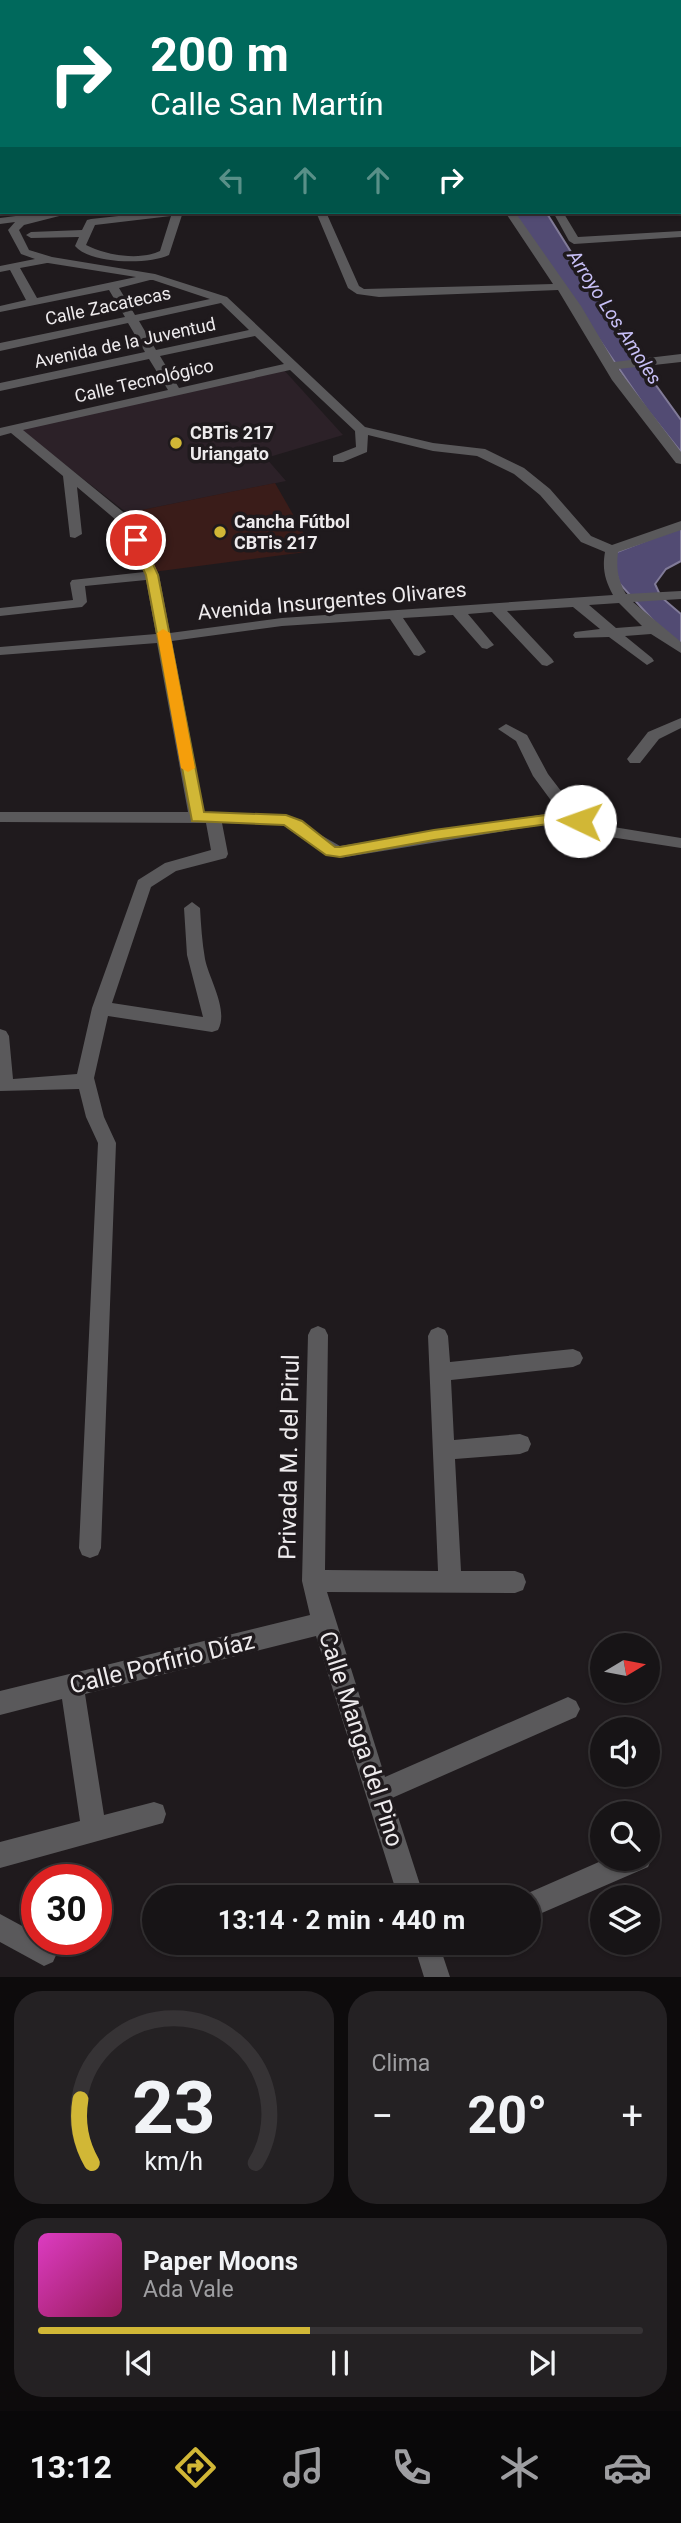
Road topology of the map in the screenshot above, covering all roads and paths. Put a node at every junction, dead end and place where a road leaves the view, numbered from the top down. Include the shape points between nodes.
1 (59, 214) edge
2 (154, 214) edge
3 (178, 214) edge
4 (322, 214) edge
5 (511, 214) edge
6 (559, 214) edge
7 (33, 219) junction
8 (0, 223) edge
9 (13, 230) junction
10 (86, 233) junction
11 (681, 234) edge
12 (31, 236) dead end
13 (50, 260) junction
14 (14, 267) junction
15 (0, 269) edge
16 (155, 277) junction
17 (112, 286) junction
18 (560, 287) junction
19 (223, 299) junction
20 (33, 302) junction
21 (0, 309) edge
22 (133, 318) junction
23 (257, 332) junction
24 (0, 347) edge
25 (153, 353) junction
26 (681, 358) edge
27 (295, 365) junction
28 (612, 366) junction
29 (0, 387) edge
30 (175, 392) junction
31 (7, 430) edge
32 (361, 430) junction
33 (338, 459) dead end
34 (681, 460) edge
35 (69, 475) junction
36 (681, 525) edge
37 (75, 534) dead end
38 (612, 550) junction
39 (152, 575) junction
40 (671, 596) edge
41 (624, 600) junction
42 (576, 603) junction
43 (681, 607) edge
44 (496, 608) junction
45 (457, 610) junction
46 (0, 612) edge
47 (393, 613) junction
48 (655, 628) junction
49 (612, 632) junction
50 (580, 635) dead end
51 (164, 638) junction
52 (487, 645) dead end
53 (681, 649) edge
54 (0, 652) edge
55 (419, 652) dead end
56 (647, 661) dead end
57 (547, 662) dead end
58 (681, 723) edge
59 (506, 729) dead end
60 (635, 759) dead end
61 (568, 812) junction
62 (0, 817) edge
63 (205, 818) junction
64 (681, 843) edge
65 (192, 908) dead end
66 (101, 1008) junction
67 (0, 1036) edge
68 (85, 1078) junction
69 (2, 1088) edge
70 (318, 1335) dead end
71 (438, 1336) dead end
72 (573, 1358) dead end
73 (440, 1372) junction
74 (520, 1444) dead end
75 (444, 1450) junction
76 (90, 1548) dead end
77 (313, 1581) junction
78 (516, 1582) dead end
79 (450, 1583) junction
80 (323, 1623) junction
81 (72, 1685) junction
82 (0, 1703) edge
83 (568, 1709) dead end
84 (378, 1792) junction
85 (154, 1814) dead end
86 (94, 1829) junction
87 (0, 1855) edge
88 (609, 1871) edge
89 (407, 1885) edge
90 (541, 1900) edge
91 (0, 1927) edge
92 (21, 1939) edge
93 (434, 1955) edge
94 (437, 1977) edge

1 - 7 street
2 - 10 street via 105,218 91,222
3 - 10 street via 165,253 145,260 84,250 80,246
4 - 18 street via 354,288 362,292
5 - 18 street
6 - 11 street via 573,241
7 - 8 street
7 - 9 street
8 - 9 street
9 - 13 street via 25,252
10 - 12 street
13 - 14 street
13 - 16 street
14 - 15 street
14 - 20 street
16 - 17 street
16 - 19 street
17 - 20 street
17 - 22 street
18 - 28 street
19 - 22 street, Calle Zacatecas
19 - 23 street
20 - 21 street
22 - 24 street, Calle Zacatecas
22 - 25 street
23 - 25 street, Avenida de la Juventud
23 - 27 street
25 - 29 street, Avenida de la Juventud
25 - 30 street
26 - 28 street
27 - 30 street, Calle Tecnológico
27 - 32 street
28 - 34 street
30 - 31 street, Calle Tecnológico
31 - 35 street
32 - 33 street via 362,449
32 - 38 street via 490,456 545,492 586,539
35 - 37 street
35 - 39 street via 128,523
36 - 38 street
38 - 41 street via 607,564
39 - 46 street via 77,583 80,603
39 - 51 street
40 - 41 street, Avenida Insurgentes Olivares
40 - 43 street
41 - 42 street, Avenida Insurgentes Olivares
41 - 48 street
42 - 44 street, Avenida Insurgentes Olivares
42 - 49 street
44 - 45 street, Avenida Insurgentes Olivares
44 - 57 street
45 - 47 street, Avenida Insurgentes Olivares
45 - 52 street
47 - 51 street, Avenida Insurgentes Olivares
47 - 55 street
48 - 49 street
48 - 53 street
49 - 50 street
49 - 56 street
51 - 54 street, Avenida Insurgentes Olivares
51 - 63 street
58 - 60 street via 649,737
59 - 61 street via 522,738 541,776
61 - 63 street via 340,852 331,851 286,820
61 - 64 street via 591,830
62 - 63 street
63 - 66 street via 220,854 177,863 144,884
65 - 66 street via 192,938 214,1014 212,1026
66 - 68 street
67 - 69 street
68 - 69 street via 78,1083
68 - 76 street via 107,1143
70 - 77 street, Privada M. del Pirul
71 - 73 street
72 - 73 street
73 - 75 street
74 - 75 street
75 - 79 street
77 - 79 street
77 - 80 street, Calle Manga del Pino
78 - 79 street
80 - 81 street, Calle Porfirio Díaz
80 - 84 street, Calle Manga del Pino
81 - 82 street, Calle Porfirio Díaz
81 - 86 street
83 - 84 street
84 - 89 street, Calle Manga del Pino
85 - 86 street
86 - 87 street
88 - 90 street
91 - 92 street
93 - 94 street

